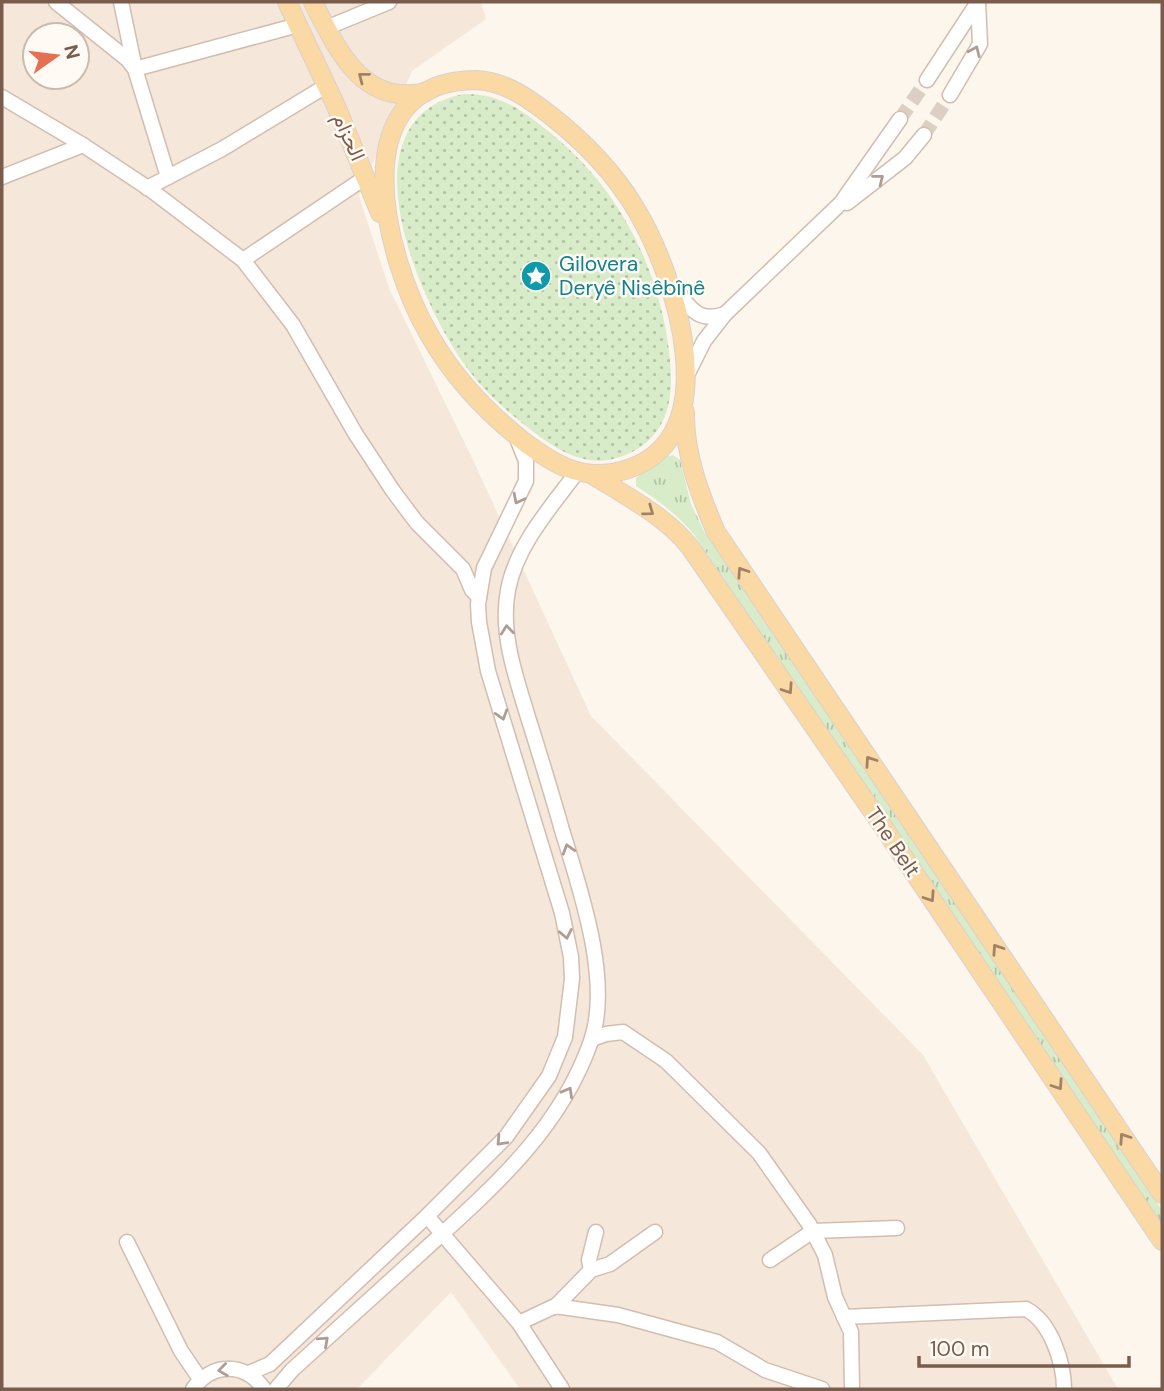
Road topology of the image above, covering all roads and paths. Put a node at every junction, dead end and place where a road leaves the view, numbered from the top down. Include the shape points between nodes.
1 (56, 2) edge
2 (121, 2) edge
3 (287, 2) edge
4 (313, 2) edge
5 (389, 2) edge
6 (978, 2) edge
7 (298, 25) junction
8 (326, 28) junction
9 (135, 69) junction
10 (927, 80) tunnel mouth
11 (326, 86) junction
12 (426, 92) junction
13 (950, 95) tunnel mouth
14 (2, 97) edge
15 (900, 119) tunnel mouth
16 (924, 135) tunnel mouth
17 (83, 145) junction
18 (2, 177) edge
19 (168, 177) junction
20 (366, 177) junction
21 (147, 188) junction
22 (828, 216) junction
23 (243, 260) junction
24 (402, 276) junction
25 (668, 281) junction
26 (725, 314) junction
27 (685, 379) junction
28 (685, 400) junction
29 (516, 435) junction
30 (584, 473) junction
31 (479, 597) junction
32 (592, 1039) junction
33 (1162, 1194) edge
34 (427, 1216) junction
35 (897, 1228) dead end
36 (813, 1231) junction
37 (596, 1232) dead end
38 (656, 1232) dead end
39 (443, 1234) junction
40 (1162, 1241) edge
41 (128, 1242) dead end
42 (769, 1260) dead end
43 (591, 1270) junction
44 (555, 1307) junction
45 (844, 1317) junction
46 (519, 1322) junction
47 (249, 1373) junction
48 (197, 1384) edge
49 (264, 1389) edge
50 (276, 1389) edge
51 (562, 1389) edge
52 (822, 1389) edge
53 (852, 1389) edge
54 (1064, 1389) edge

1 - 9 street
2 - 9 street
3 - 7 main road, الحزام
4 - 8 main road
5 - 8 street
6 - 10 street
13 -> 6 street via 980,44
7 - 9 street
7 - 11 main road, الحزام
12 -> 8 main road via 392,94 367,82 348,65
9 - 19 street
11 - 19 street
11 - 20 main road, الحزام
12 - 24 main road via 400,118 385,154 384,192
12 - 25 main road, The Belt via 461,81 495,83 522,95 564,125 600,160 633,204
14 - 17 street
15 - 22 street
22 -> 16 street via 887,174
17 - 18 street
17 - 21 street
19 - 21 street
20 - 23 street
20 - 24 main road, الحزام
21 - 23 street
22 - 26 street
23 - 31 street via 293,325 393,491 417,523 463,569
24 - 29 main road, The Belt via 424,325 458,380
25 - 26 street via 704,318
25 - 27 main road, The Belt via 679,320
26 - 27 street via 704,341
27 - 28 main road, The Belt
28 - 30 main road via 674,432 652,456 618,472
33 -> 28 main road, The Belt via 716,532 690,455
29 - 30 main road, The Belt via 548,459
29 -> 31 street via 526,461 526,481 484,568
32 -> 30 street via 597,1000 594,953 581,890 511,657 506,611 514,569 529,540
30 -> 40 main road, The Belt via 646,508 681,535
31 -> 34 street via 488,671 562,913 571,957 571,998 559,1057 538,1094 506,1137
32 - 36 street via 623,1032 666,1062 759,1153
39 -> 32 street via 522,1157 551,1121
34 - 39 street
34 - 47 street via 270,1364
35 - 36 street
36 - 42 street
36 - 45 street
37 - 43 street
38 - 43 street via 610,1264
39 - 46 street
50 -> 39 street
41 - 48 street
43 - 44 street
44 - 46 street
44 - 52 street via 618,1315 717,1342 765,1370
45 - 53 street via 851,1332
45 - 54 street via 1027,1309 1056,1345
46 - 51 street
47 -> 48 street via 223,1368
47 - 49 street

